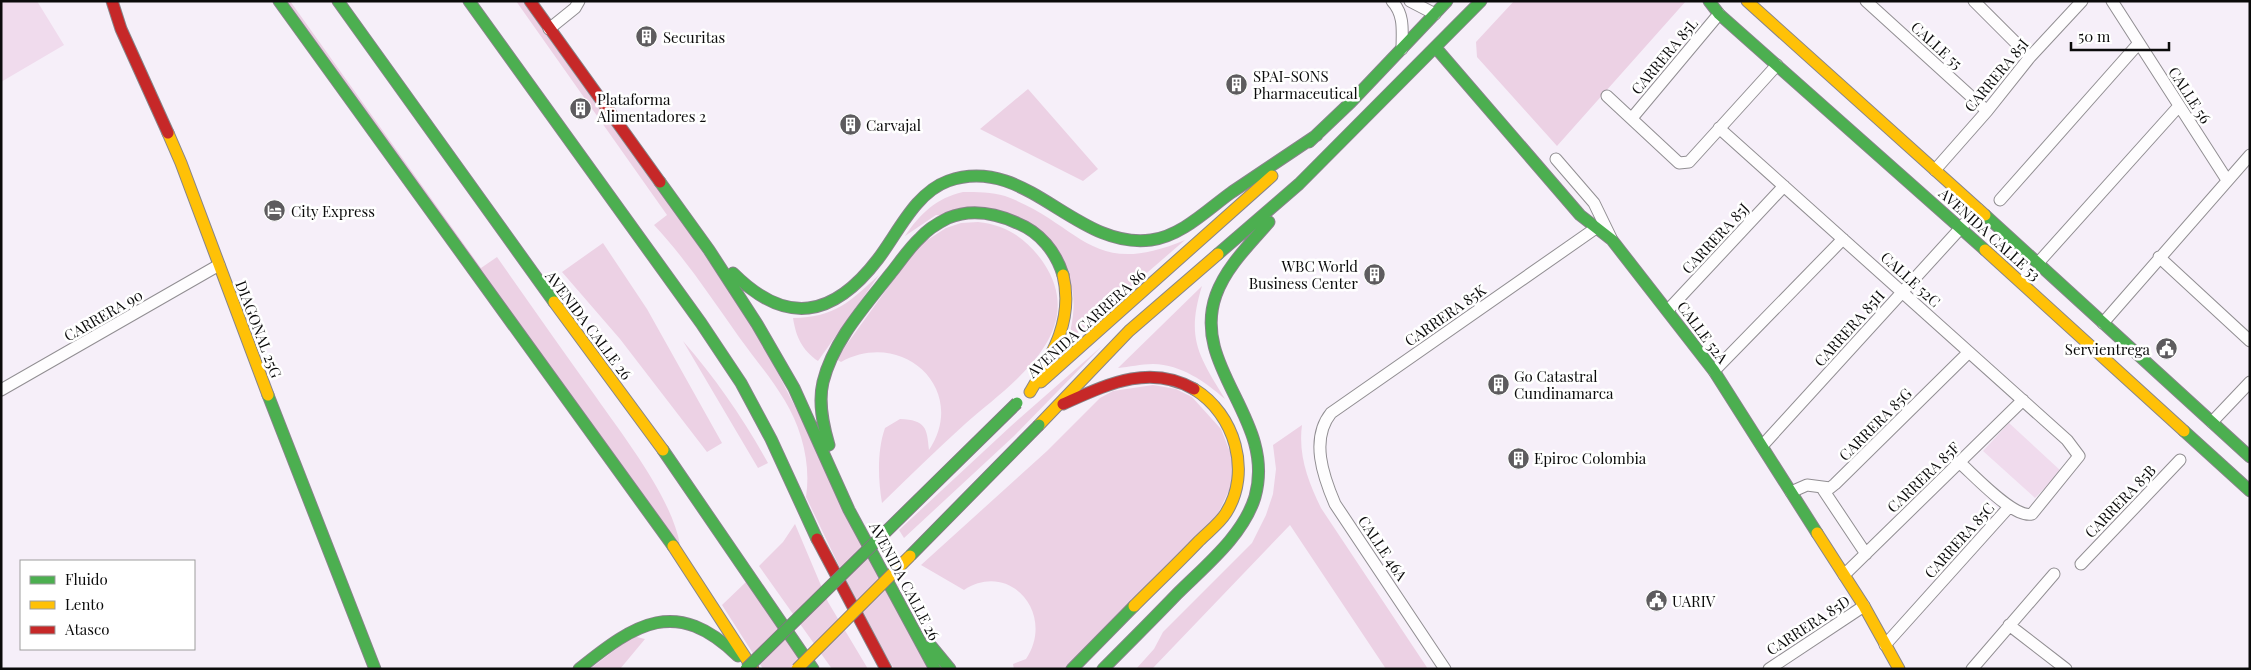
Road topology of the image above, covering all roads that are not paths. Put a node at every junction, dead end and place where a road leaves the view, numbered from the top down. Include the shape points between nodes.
1 (112, 1) edge
2 (279, 1) edge
3 (338, 1) edge
4 (469, 1) edge
5 (530, 1) edge
6 (537, 1) edge
7 (579, 1) edge
8 (1392, 1) edge
9 (1410, 1) edge
10 (1447, 1) edge
11 (1481, 1) edge
12 (1709, 1) edge
13 (1866, 1) edge
14 (1974, 1) edge
15 (2082, 1) edge
16 (2112, 1) edge
17 (1754, 3) edge
18 (1436, 14) junction
19 (1719, 14) junction
20 (541, 16) junction
21 (549, 29) junction
22 (2139, 43) junction
23 (1436, 48) junction
24 (1402, 49) junction
25 (2030, 57) junction
26 (1777, 65) junction
27 (1607, 96) dead end
28 (2179, 106) junction
29 (1987, 111) junction
30 (1632, 118) junction
31 (1719, 128) junction
32 (1317, 135) junction
33 (2250, 155) edge
34 (1556, 160) dead end
35 (1935, 170) junction
36 (2227, 180) junction
37 (1299, 184) junction
38 (1784, 186) junction
39 (2000, 200) dead end
40 (1978, 209) junction
41 (1596, 228) junction
42 (1961, 228) junction
43 (1843, 239) junction
44 (1612, 240) junction
45 (709, 250) junction
46 (2159, 256) junction
47 (2038, 263) junction
48 (219, 265) junction
49 (1902, 292) junction
50 (1668, 310) junction
51 (2103, 322) junction
52 (2250, 341) edge
53 (1969, 352) junction
54 (1714, 371) junction
55 (2250, 382) edge
56 (1, 390) edge
57 (1030, 392) junction
58 (2023, 400) junction
59 (1058, 406) junction
60 (2212, 422) junction
61 (1322, 435) joint
62 (1762, 446) junction
63 (2080, 456) joint
64 (2250, 458) edge
65 (2180, 460) dead end
66 (1959, 462) junction
67 (1822, 488) junction
68 (2250, 491) edge
69 (1791, 492) junction
70 (2010, 508) junction
71 (849, 510) junction
72 (1866, 554) junction
73 (2081, 564) dead end
74 (2054, 574) dead end
75 (1844, 575) junction
76 (1864, 606) junction
77 (903, 611) junction
78 (2009, 625) junction
79 (1885, 645) junction
80 (2065, 668) edge
81 (375, 669) edge
82 (579, 669) edge
83 (749, 669) edge
84 (797, 669) edge
85 (813, 669) edge
86 (886, 669) edge
87 (935, 669) edge
88 (950, 669) edge
89 (1072, 669) edge
90 (1104, 669) edge
91 (1445, 669) edge
92 (1769, 669) edge
93 (1899, 669) edge
94 (1972, 669) edge

1 - 48 main road, DIAGONAL 25G via 121,29 181,163
2 - 83 main road via 680,556
3 - 85 main road, AVENIDA CALLE 26 via 514,250 638,414
4 - 86 main road via 701,322 741,383
5 - 20 main road, AVENIDA CALLE 26
6 - 20 street
7 - 21 street
8 - 24 street via 1400,13
9 - 18 street
10 - 18 main road, AVENIDA CARRERA 86
11 - 23 main road
12 - 19 main road, AVENIDA CALLE 53
13 - 29 street, CALLE 55
14 - 25 street
15 - 25 street, CARRERA 85I
16 - 22 street, CALLE 56
17 - 35 main road, AVENIDA CALLE 53
18 - 24 main road, AVENIDA CARRERA 86
19 - 26 main road, AVENIDA CALLE 53
19 - 30 street, CARRERA 85L
20 - 21 main road, AVENIDA CALLE 26
21 - 45 main road, AVENIDA CALLE 26
22 - 28 street, CALLE 56
22 - 39 street
23 - 37 main road
23 - 41 main road, CALLE 52A via 1580,215
24 - 32 main road, AVENIDA CARRERA 86
25 - 29 street, CARRERA 85I
26 - 31 street
26 - 42 main road, AVENIDA CALLE 53
27 - 30 street
28 - 36 street, CALLE 56
28 - 47 street
29 - 35 street, CARRERA 85I
30 - 31 street via 1679,163 1684,164
31 - 38 street, CALLE 52C
32 - 45 main road via 1178,230 1151,240 1129,241 1104,235 1027,189 998,176 970,176 948,181 927,194 877,262 849,290 812,308 790,309 770,302 750,289
32 - 57 main road, AVENIDA CARRERA 86
33 - 36 street
34 - 44 street via 1594,203
35 - 40 main road, AVENIDA CALLE 53
36 - 46 street
37 - 59 main road via 1129,331
37 - 90 main road via 1242,254 1220,286 1213,305 1212,341 1218,364 1256,438 1260,462 1255,498 1230,539
38 - 43 street, CALLE 52C
38 - 50 street, CARRERA 85J
40 - 42 street, CARRERA 85H
40 - 47 main road, AVENIDA CALLE 53
41 - 44 main road, CALLE 52A
41 - 61 street, CARRERA 85K via 1331,413 1324,422
42 - 49 street, CARRERA 85H
42 - 68 main road, AVENIDA CALLE 53
43 - 49 street, CALLE 52C
43 - 54 street
44 - 50 main road, CALLE 52A
45 - 71 main road, AVENIDA CALLE 26 via 794,388
46 - 51 street
46 - 52 street
47 - 51 main road, AVENIDA CALLE 53
48 - 56 street, CARRERA 90
48 - 81 main road, DIAGONAL 25G
49 - 53 street, CALLE 52C
49 - 62 street, CARRERA 85H
50 - 54 main road, CALLE 52A
51 - 60 main road, AVENIDA CALLE 53
53 - 58 street, CALLE 52C
53 - 67 street, CARRERA 85G via 1835,484
54 - 62 main road, CALLE 52A
55 - 60 street
57 - 71 main road via 1057,342 1066,311 1063,274 1052,250 1024,226 1008,218 982,213 955,216 934,226 919,238 850,330 823,380 822,419
57 - 83 main road, AVENIDA CARRERA 86, bridge
58 - 63 street, CALLE 52C
58 - 66 street, CARRERA 85F
59 - 84 main road, bridge
59 - 89 main road via 1128,378 1175,380 1190,385 1217,407 1230,424 1240,462 1238,483 1226,514
60 - 64 main road, AVENIDA CALLE 53
61 - 91 street, CALLE 46A via 1322,470 1335,504
62 - 69 main road, CALLE 52A
63 - 70 street, CARRERA 85C via 2032,514
65 - 73 street, CARRERA 85B
66 - 70 street
66 - 72 street, CARRERA 85F
67 - 69 street, CARRERA 85G via 1807,485
67 - 72 street
69 - 75 main road, CALLE 52A
70 - 79 street, CARRERA 85C
71 - 77 main road, AVENIDA CALLE 26
72 - 75 street, CARRERA 85F
74 - 78 street
75 - 76 main road, CALLE 52A
76 - 79 main road, CALLE 52A
76 - 92 street, CARRERA 85D
77 - 87 main road, AVENIDA CALLE 26
77 - 88 main road
78 - 80 street
78 - 94 street
79 - 93 main road, CALLE 52A
82 - 83 main road via 622,635 643,624 660,621 701,627 721,639

